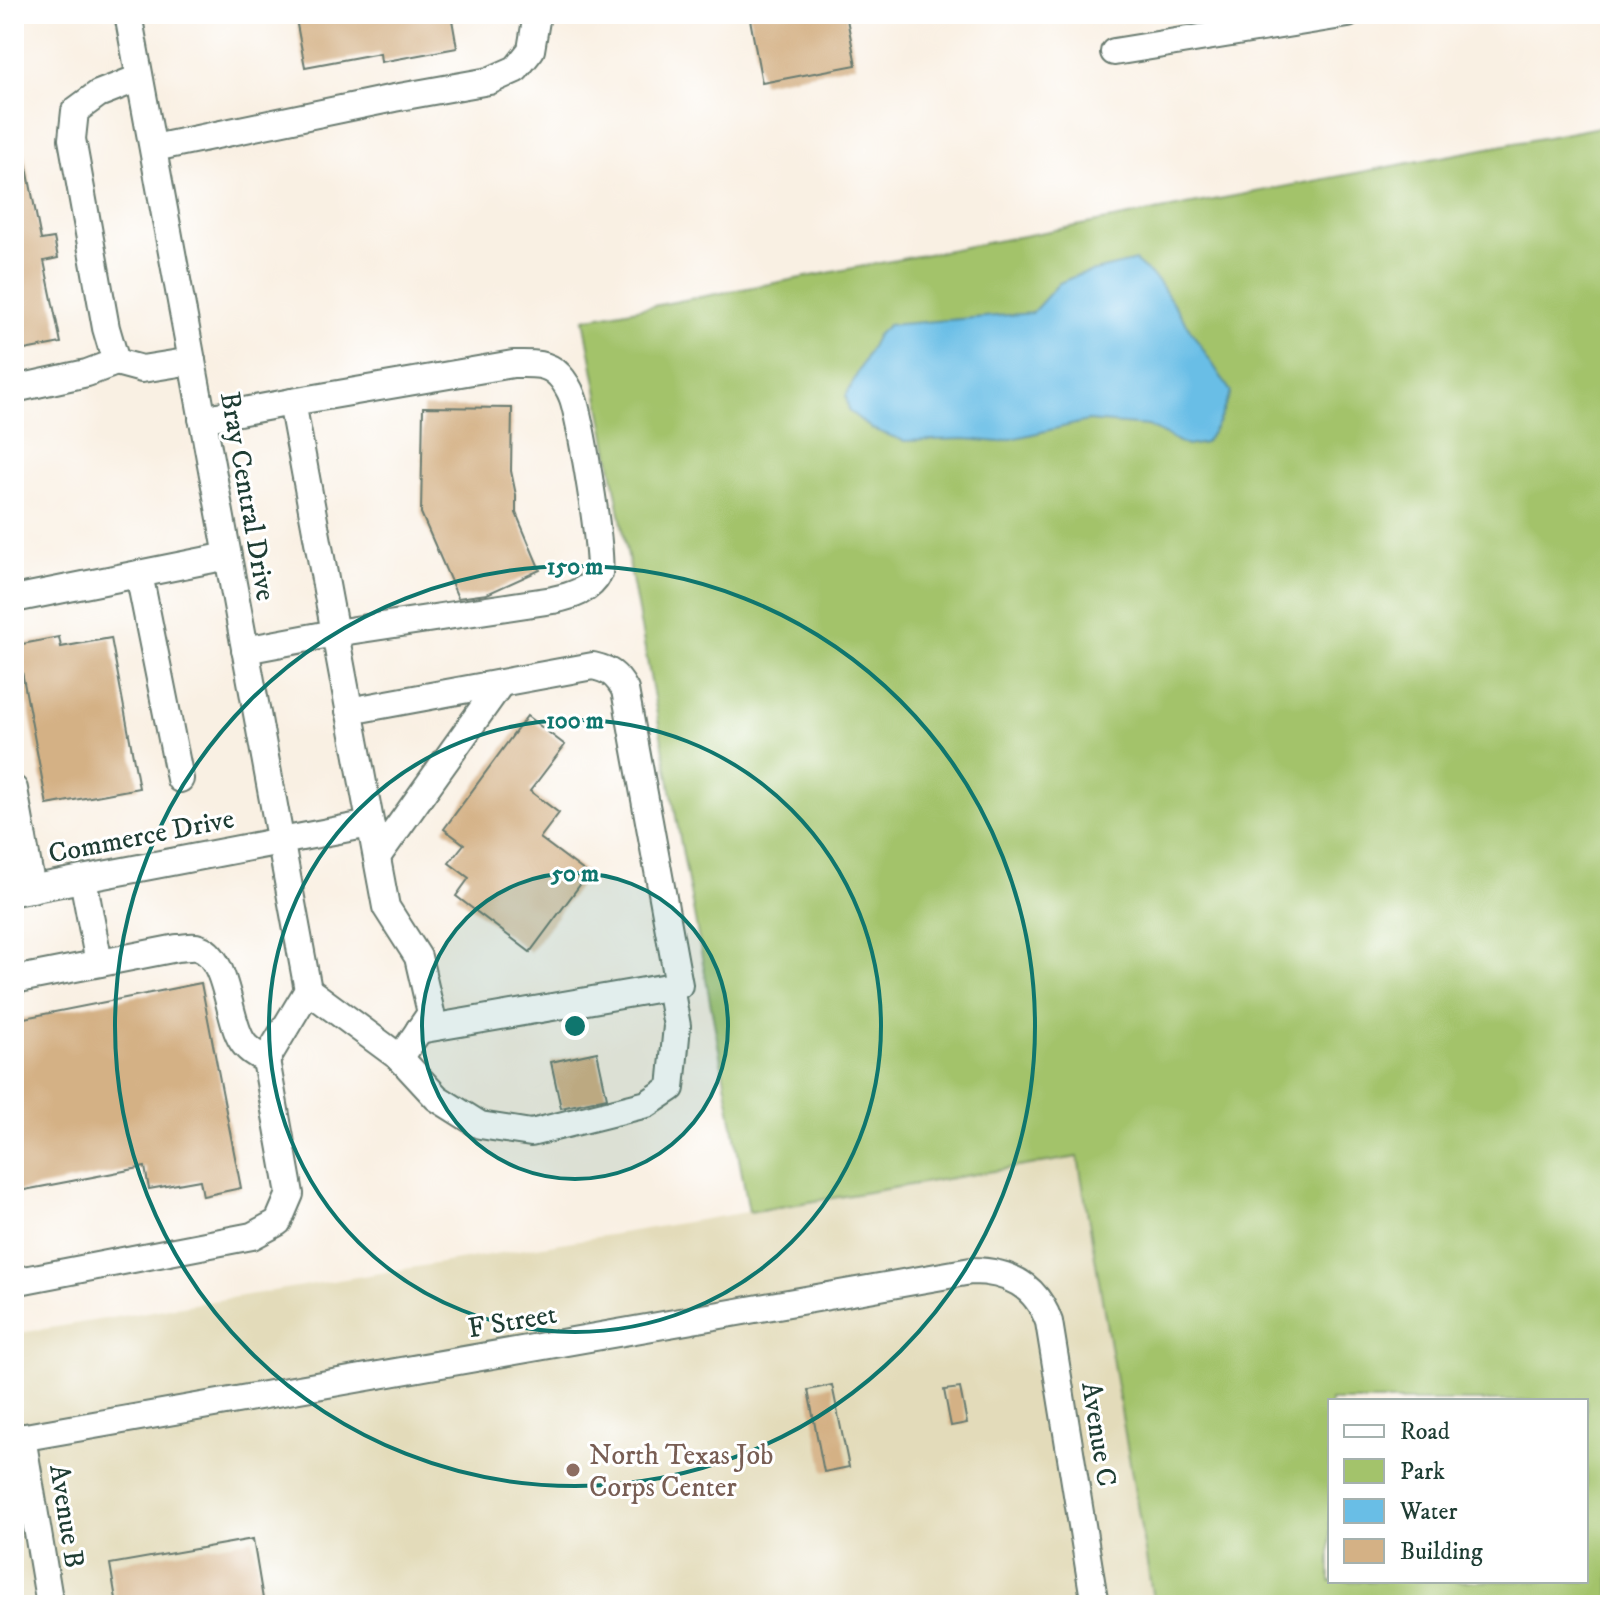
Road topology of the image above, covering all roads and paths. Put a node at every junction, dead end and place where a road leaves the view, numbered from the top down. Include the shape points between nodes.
1 (537, 14) edge
2 (1348, 14) edge
3 (132, 15) edge
4 (1114, 52) dead end
5 (139, 78) junction
6 (154, 148) junction
7 (192, 361) junction
8 (116, 362) junction
9 (14, 389) edge
10 (292, 402) junction
11 (202, 419) junction
12 (228, 556) junction
13 (139, 574) junction
14 (14, 599) edge
15 (335, 633) junction
16 (245, 650) junction
17 (501, 683) junction
18 (349, 711) junction
19 (180, 779) dead end
20 (14, 789) edge
21 (370, 824) junction
22 (280, 841) junction
23 (377, 857) junction
24 (83, 879) junction
25 (23, 891) edge
26 (99, 963) junction
27 (14, 980) edge
28 (670, 987) junction
29 (308, 990) junction
30 (419, 1030) junction
31 (400, 1058) junction
32 (266, 1060) junction
33 (14, 1282) edge
34 (1020, 1282) joint
35 (18, 1438) edge
36 (50, 1605) edge
37 (1095, 1605) edge

1 - 6 street via 531,50 516,69 489,81
2 - 4 street
3 - 5 street, Bray Central Drive
5 - 6 street, Bray Central Drive
5 - 8 street via 98,94 75,111 72,139
6 - 7 street, Bray Central Drive
7 - 8 street via 142,369
7 - 11 street, Bray Central Drive
8 - 9 street
10 - 11 street
10 - 15 street
10 - 15 street via 513,364 541,364 559,373 573,396 599,536 600,570 591,585 553,600
11 - 12 street, Bray Central Drive
12 - 13 street
12 - 16 street, Bray Central Drive
13 - 14 street
13 - 19 street
15 - 16 street
15 - 18 street
16 - 22 street, Bray Central Drive
17 - 18 street
17 - 23 street
17 - 28 street via 593,666 618,676 625,690 679,985
18 - 21 street
20 - 25 street
21 - 22 street, Commerce Drive
21 - 23 street
22 - 24 street, Commerce Drive
22 - 29 street, Bray Central Drive
23 - 30 street via 386,907 418,957 431,1013
24 - 25 street, Commerce Drive
24 - 26 street
26 - 27 street
26 - 32 street via 197,947 219,970 243,1044
28 - 30 street
28 - 31 street via 677,1026 671,1088 647,1104 531,1133 480,1125 437,1098
29 - 31 street
29 - 32 street
30 - 31 street
32 - 33 street via 290,1194 278,1222 252,1236
34 - 35 street, F Street via 971,1271
34 - 37 street, Avenue C via 1037,1298 1049,1322
35 - 36 street, Avenue B

